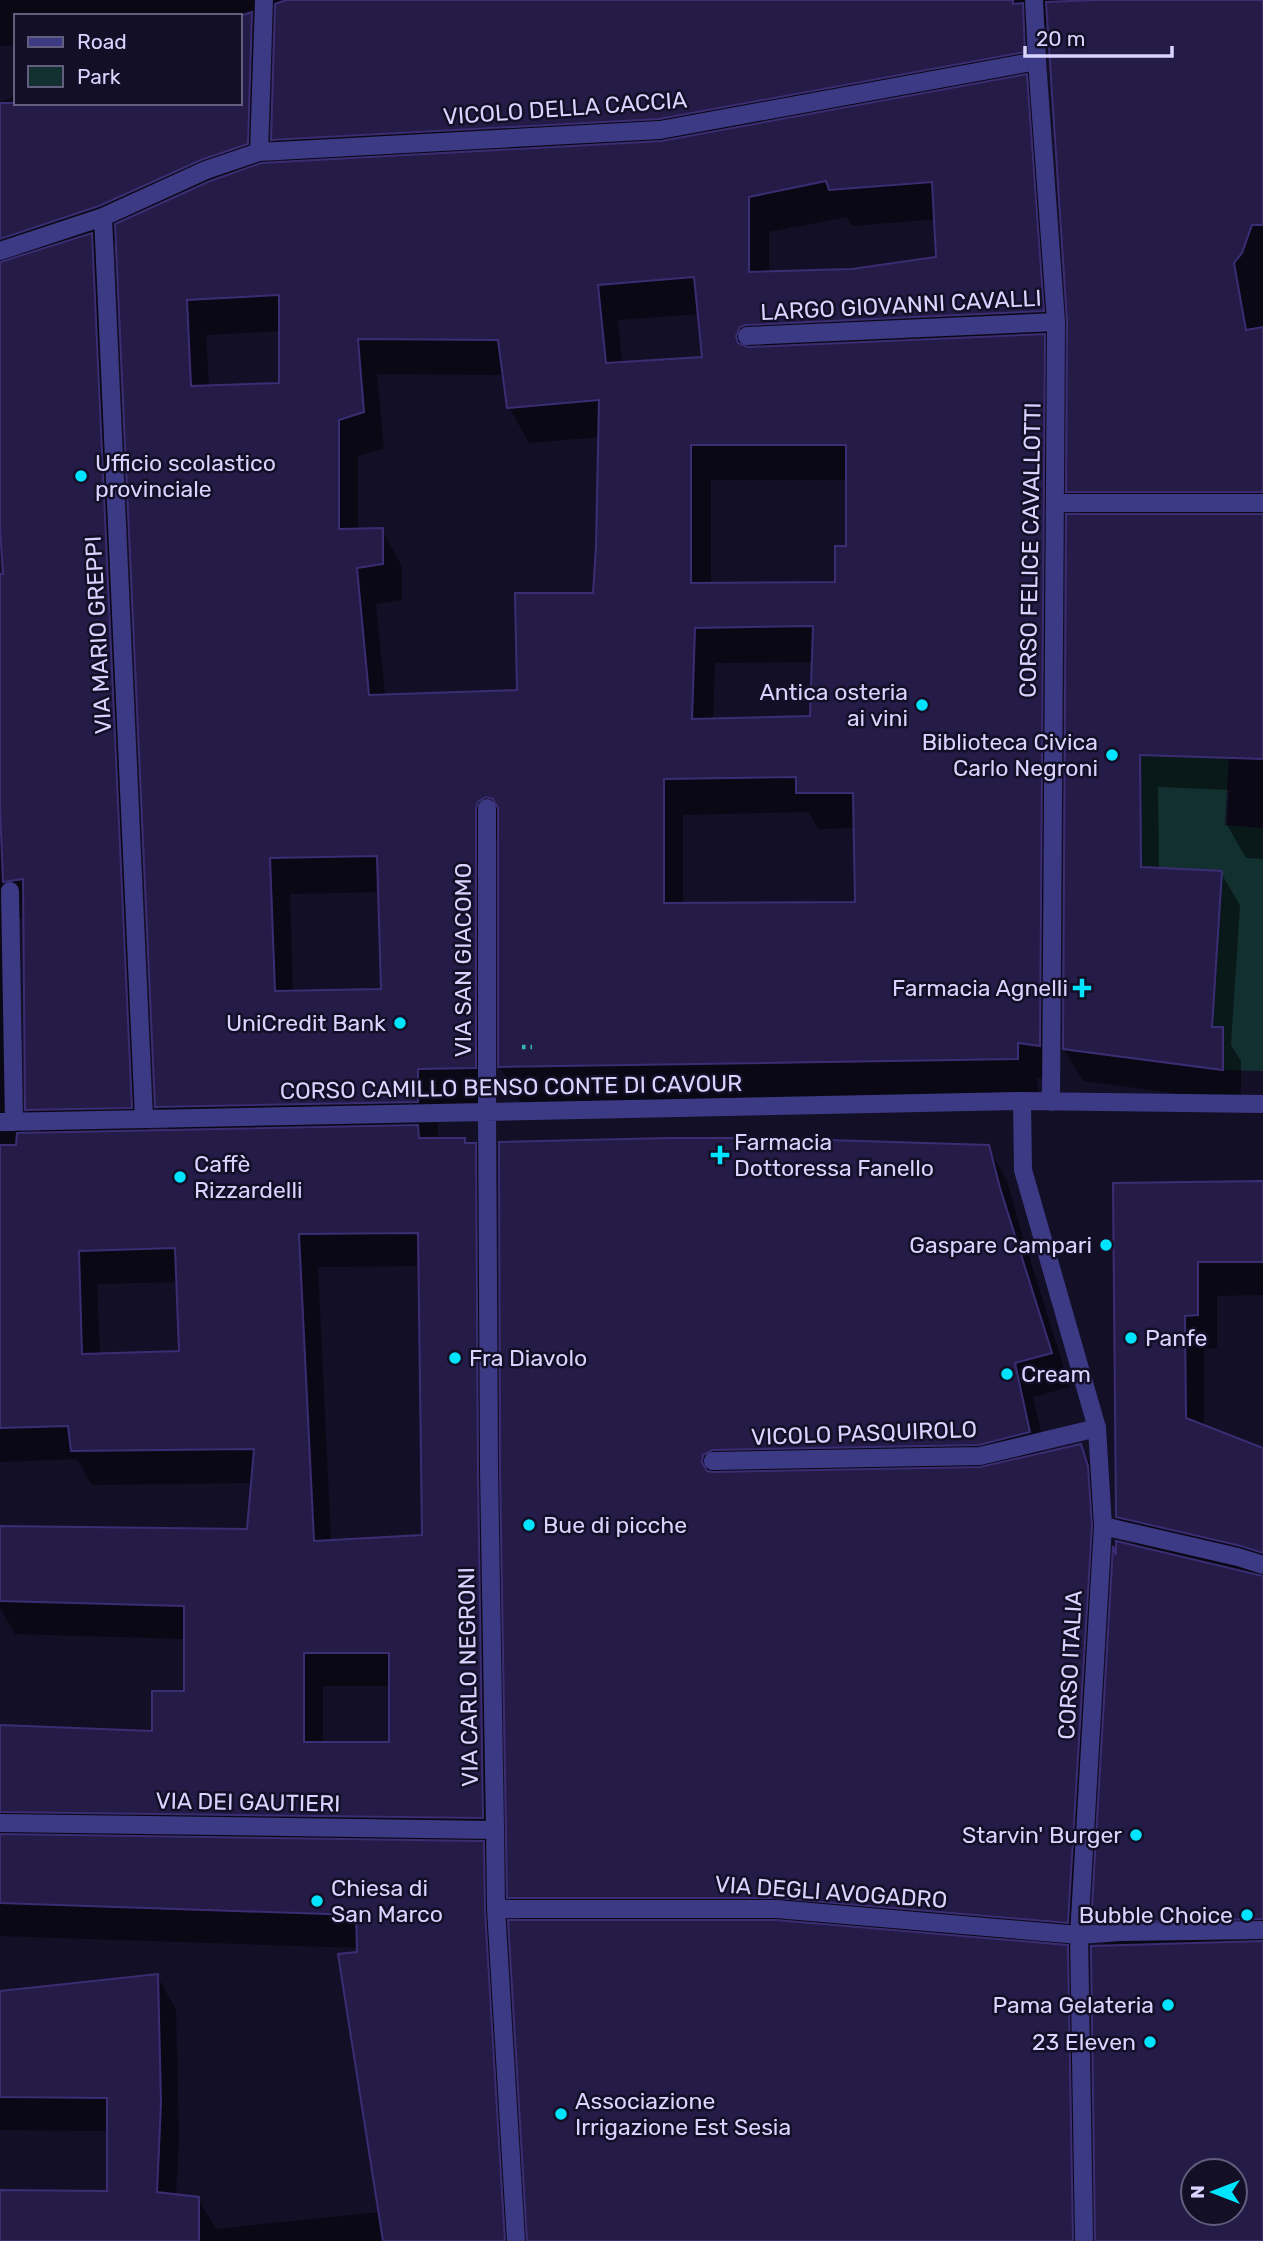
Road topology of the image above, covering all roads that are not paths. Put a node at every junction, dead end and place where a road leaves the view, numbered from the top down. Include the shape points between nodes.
1 (264, 0) edge
2 (1034, 0) edge
3 (1037, 61) junction
4 (259, 152) junction
5 (103, 217) junction
6 (0, 251) edge
7 (1056, 322) junction
8 (747, 336) dead end
9 (1055, 503) junction
10 (1263, 503) edge
11 (487, 808) dead end
12 (10, 891) dead end
13 (1022, 1101) junction
14 (1051, 1102) junction
15 (1263, 1104) edge
16 (487, 1111) junction
17 (144, 1119) junction
18 (7, 1122) edge
19 (1097, 1428) junction
20 (713, 1461) dead end
21 (1103, 1526) junction
22 (1263, 1565) edge
23 (0, 1823) edge
24 (495, 1830) junction
25 (496, 1909) junction
26 (1263, 1930) edge
27 (1079, 1935) junction
28 (516, 2241) edge
29 (1084, 2241) edge

1 - 4 street
2 - 3 street, CORSO FELICE CAVALLOTTI
3 - 4 street, VICOLO DELLA CACCIA via 660,130
3 - 7 street, CORSO FELICE CAVALLOTTI
4 - 5 street via 206,170
5 - 6 street
5 - 17 street, VIA MARIO GREPPI
7 - 8 street, LARGO GIOVANNI CAVALLI
7 - 9 street, CORSO FELICE CAVALLOTTI
9 - 10 street
9 - 14 street, CORSO FELICE CAVALLOTTI
11 - 16 street, VIA SAN GIACOMO
12 - 18 street
13 - 14 street, CORSO CAMILLO BENSO CONTE DI CAVOUR
13 - 16 street, CORSO CAMILLO BENSO CONTE DI CAVOUR
13 - 19 street, CORSO ITALIA via 1023,1170
14 - 15 street, CORSO CAMILLO BENSO CONTE DI CAVOUR
16 - 17 street, CORSO CAMILLO BENSO CONTE DI CAVOUR
16 - 24 street, VIA CARLO NEGRONI
17 - 18 street, CORSO CAMILLO BENSO CONTE DI CAVOUR
19 - 20 street, VICOLO PASQUIROLO via 980,1456
19 - 21 street, CORSO ITALIA
21 - 22 street
21 - 27 street, CORSO ITALIA
23 - 24 street, VIA DEI GAUTIERI
24 - 25 street, VIA CARLO NEGRONI
25 - 27 street, VIA DEGLI AVOGADRO via 776,1909
25 - 28 street, VIA CARLO NEGRONI
26 - 27 street, VIA DEGLI AVOGADRO
27 - 29 street, CORSO ITALIA

